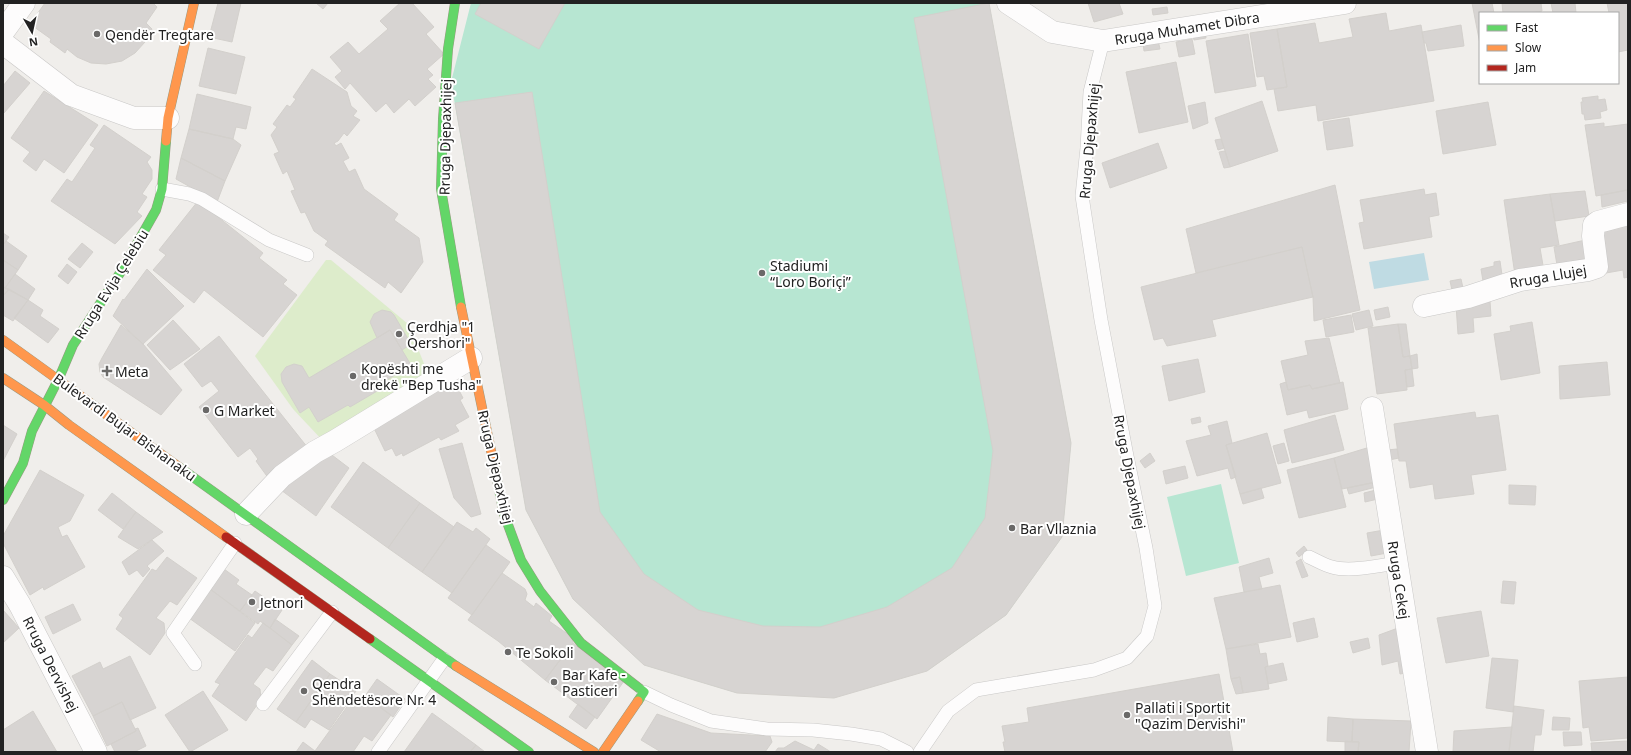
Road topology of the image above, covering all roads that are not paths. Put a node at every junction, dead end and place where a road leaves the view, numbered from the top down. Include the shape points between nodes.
1 (24, 3) edge
2 (194, 3) edge
3 (455, 3) edge
4 (1008, 3) edge
5 (1345, 3) edge
6 (3, 32) edge
7 (1103, 41) junction
8 (3, 43) edge
9 (168, 118) junction
10 (162, 189) junction
11 (1628, 214) edge
12 (307, 255) dead end
13 (1424, 306) dead end
14 (3, 340) edge
15 (471, 358) junction
16 (3, 378) edge
17 (59, 378) junction
18 (44, 405) junction
19 (1372, 408) dead end
20 (3, 500) edge
21 (246, 514) junction
22 (235, 543) junction
23 (1309, 557) dead end
24 (1396, 562) junction
25 (3, 577) edge
26 (332, 612) junction
27 (444, 658) junction
28 (195, 664) dead end
29 (428, 682) junction
30 (644, 692) junction
31 (263, 704) dead end
32 (527, 751) edge
33 (96, 752) edge
34 (378, 752) edge
35 (594, 752) edge
36 (603, 752) edge
37 (907, 752) edge
38 (920, 752) edge
39 (1427, 752) edge

1 - 6 street
2 - 9 street, Rruga Evija Çelebiu
3 - 15 street, Rruga Djepaxhijej via 448,49 441,189
4 - 7 street, Rruga Muhamet Dibra via 1052,32
5 - 7 street, Rruga Muhamet Dibra
7 - 38 lane, Rruga Djepaxhijej via 1090,92 1082,196 1103,328 1155,606 1148,636 1127,658 1094,670 976,690 948,711
8 - 9 street via 71,95 134,118
9 - 10 street, Rruga Evija Çelebiu
10 - 12 lane via 202,199 269,240
10 - 17 street, Rruga Evija Çelebiu via 156,210 141,238 73,345
11 - 13 street, Rruga Llujej via 1594,225 1597,267 1520,280 1468,297
14 - 17 street, Bulevardi Bujar Bishanaku
15 - 21 street via 315,452 282,476
15 - 30 street, Rruga Djepaxhijej via 504,514 521,560 540,591 581,643
16 - 18 street
17 - 18 street, Rruga Evija Çelebiu
17 - 21 street, Bulevardi Bujar Bishanaku
18 - 20 street, Rruga Evija Çelebiu via 32,431 23,463
18 - 22 street
19 - 24 street, Rruga Cekej
21 - 27 street, Bulevardi Bujar Bishanaku
22 - 26 street
22 - 28 lane via 173,633
23 - 24 lane via 1332,567 1376,567
24 - 39 street, Rruga Cekej
25 - 33 street, Rruga Dervishej
26 - 29 street
26 - 31 lane
27 - 29 lane
27 - 35 street, Bulevardi Bujar Bishanaku
29 - 32 street
29 - 34 lane
30 - 36 street
30 - 37 lane via 671,706 712,721 767,729 851,734 881,739

